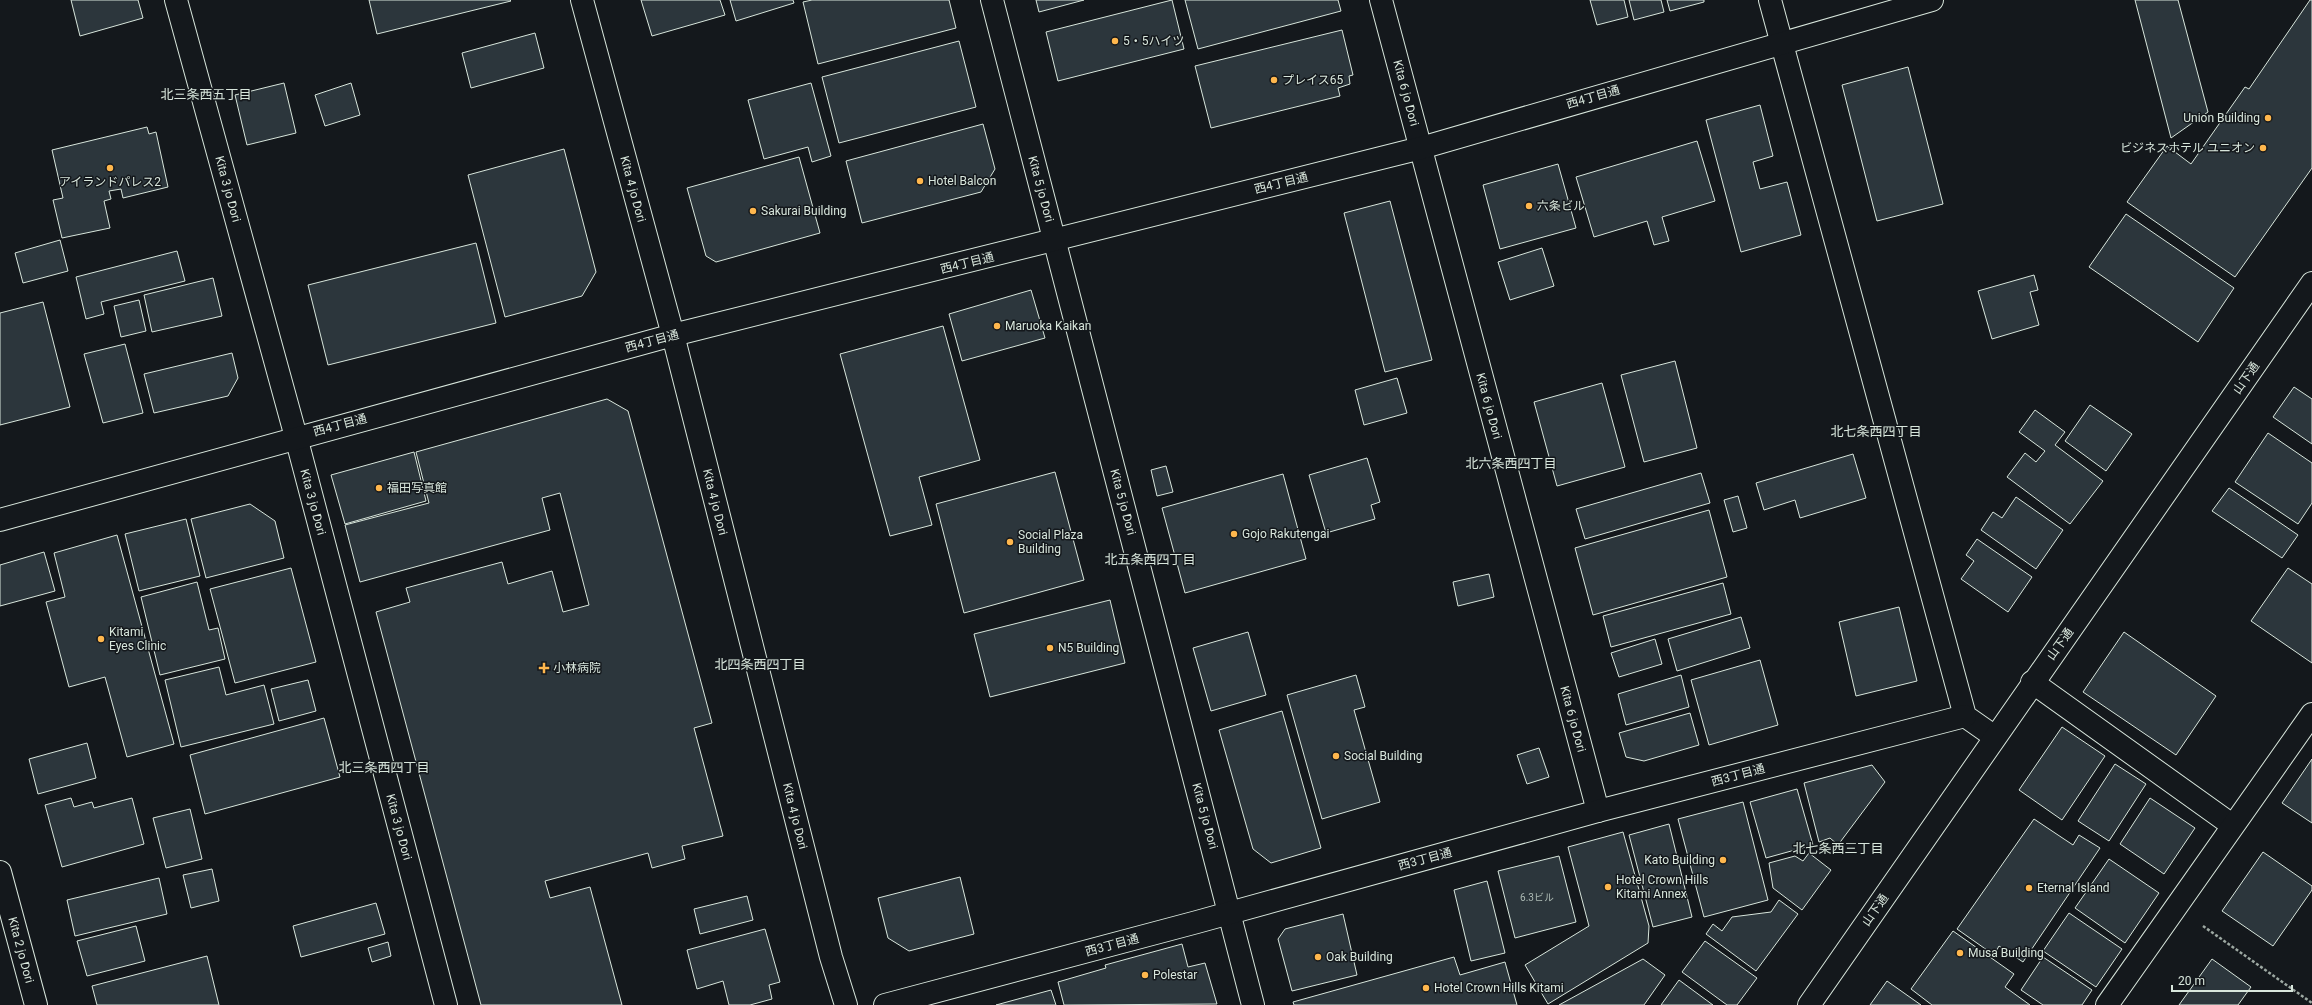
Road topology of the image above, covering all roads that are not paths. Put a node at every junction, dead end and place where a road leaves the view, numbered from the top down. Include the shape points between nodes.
1 (176, 0) edge
2 (582, 0) edge
3 (992, 0) edge
4 (1381, 0) edge
5 (1770, 0) edge
6 (1932, 0) edge
7 (1781, 43) junction
8 (1421, 148) junction
9 (1055, 240) junction
10 (2312, 283) edge
11 (673, 335) junction
12 (296, 437) junction
13 (0, 520) edge
14 (2032, 682) junction
15 (2312, 714) edge
16 (1965, 716) junction
17 (1995, 737) junction
18 (1598, 811) junction
19 (2232, 825) junction
20 (0, 872) edge
21 (1230, 913) junction
22 (36, 1005) edge
23 (446, 1005) edge
24 (846, 1005) edge
25 (886, 1005) edge
26 (1253, 1005) edge
27 (1809, 1005) edge
28 (2107, 1005) edge

1 - 12 street, Kita 3 jo Dori
2 - 11 street, Kita 4 jo Dori
3 - 9 street, Kita 5 jo Dori
4 - 8 street, Kita 6 jo Dori
5 - 7 street
6 - 7 street, 西4丁目通
7 - 8 street, 西4丁目通
7 - 16 street
8 - 9 street, 西4丁目通
8 - 18 street, Kita 6 jo Dori
9 - 11 street, 西4丁目通
9 - 21 street, Kita 5 jo Dori
10 - 14 street, 山下通
11 - 12 street, 西4丁目通
11 - 24 street, Kita 4 jo Dori via 827,942
12 - 13 street, 西4丁目通
12 - 23 street, Kita 3 jo Dori
14 - 17 street, 山下通
14 - 19 street
15 - 19 street
16 - 17 street
16 - 18 street, 西3丁目通
17 - 27 street, 山下通
18 - 21 street, 西3丁目通
19 - 28 street
20 - 22 street, Kita 2 jo Dori
21 - 25 street, 西3丁目通
21 - 26 street, Kita 5 jo Dori

